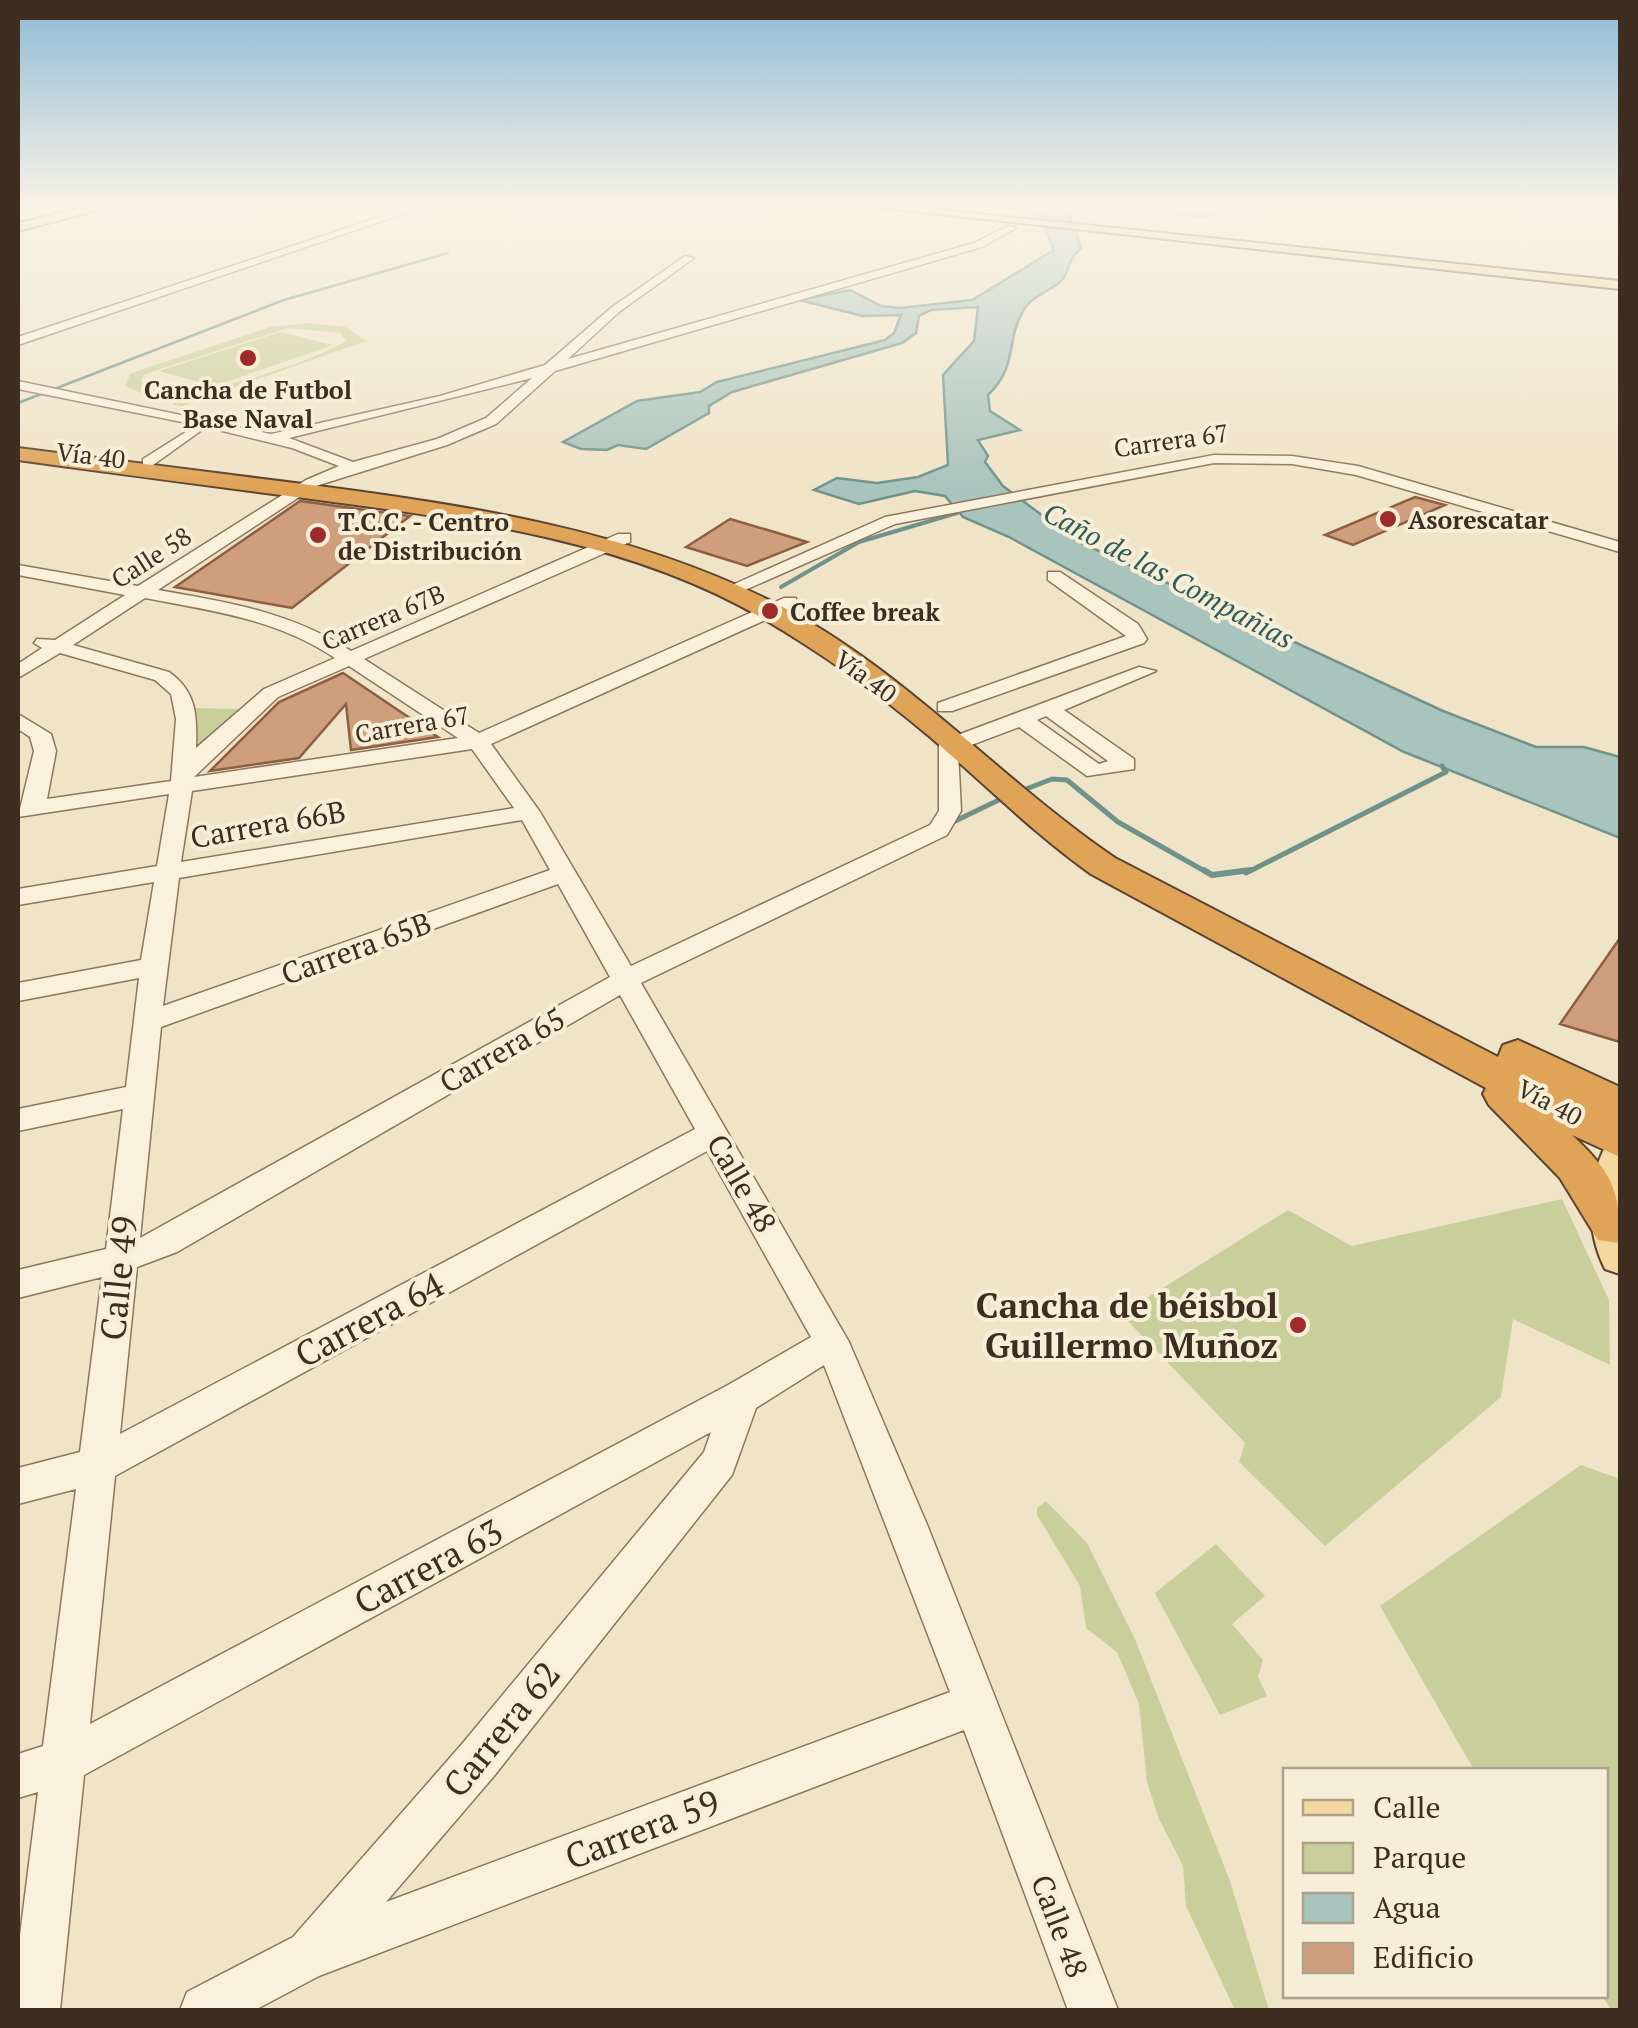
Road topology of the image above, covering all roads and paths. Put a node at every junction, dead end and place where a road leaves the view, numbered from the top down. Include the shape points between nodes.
1 (147, 298) edge
2 (633, 298) edge
3 (795, 298) edge
4 (18, 341) edge
5 (550, 368) junction
6 (18, 385) edge
7 (200, 428) dead end
8 (266, 439) junction
9 (18, 446) edge
10 (18, 454) edge
11 (148, 462) junction
12 (351, 467) junction
13 (307, 483) junction
14 (615, 542) junction
15 (1620, 548) edge
16 (18, 570) edge
17 (1054, 576) dead end
18 (137, 590) junction
19 (761, 595) junction
20 (52, 644) junction
21 (18, 659) edge
22 (353, 659) junction
23 (1146, 671) dead end
24 (18, 672) edge
25 (945, 707) junction
26 (1048, 708) junction
27 (1020, 718) junction
28 (18, 720) edge
29 (967, 738) junction
30 (478, 742) junction
31 (996, 770) junction
32 (181, 781) junction
33 (948, 781) junction
34 (26, 808) edge
35 (529, 812) junction
36 (565, 873) junction
37 (164, 875) junction
38 (18, 897) edge
39 (1210, 914) junction
40 (154, 966) junction
41 (623, 981) junction
42 (18, 992) edge
43 (147, 1022) junction
44 (1433, 1040) junction
45 (139, 1095) junction
46 (1620, 1106) edge
47 (18, 1120) edge
48 (714, 1133) junction
49 (1620, 1140) edge
50 (1620, 1156) edge
51 (1618, 1242) edge
52 (120, 1259) junction
53 (18, 1284) edge
54 (832, 1342) junction
55 (741, 1396) junction
56 (97, 1466) junction
57 (18, 1486) edge
58 (975, 1704) junction
59 (64, 1762) junction
60 (18, 1776) edge
61 (310, 1954) junction
62 (35, 2010) edge
63 (205, 2010) edge
64 (1093, 2010) edge

1 - 4 street
2 - 5 street, Calle 58
3 - 5 street
5 - 8 street
5 - 12 street, Calle 58 via 491,421
6 - 8 street
7 - 11 street
8 - 12 street via 330,454
8 - 13 street via 261,443 330,467
9 - 11 highway, Vía 40
10 - 13 highway, Vía 40
11 - 13 highway, Vía 40
12 - 13 street, Calle 58
13 - 14 highway, Vía 40
13 - 18 street, Calle 58
14 - 19 highway, Vía 40
14 - 22 street, Carrera 67B
15 - 19 street, Carrera 67 via 1358,471 1292,460 1193,461 872,526 791,565
16 - 18 street, Calle 48
17 - 25 street via 1131,628 1136,639
18 - 20 street, Calle 58
18 - 22 street, Calle 48 via 286,621
19 - 25 highway, Vía 40
19 - 29 highway, Vía 40
19 - 30 street, Carrera 67
20 - 21 street, Calle 58
20 - 24 street, Calle 58
20 - 32 street, Calle 49 via 162,676 177,687 183,699
22 - 30 street, Calle 48
22 - 32 street, Carrera 67B via 262,698
23 - 26 street
25 - 29 highway, Vía 40
26 - 27 street
26 - 27 street via 1126,764 1094,771
27 - 29 street
28 - 34 street via 40,734 45,752
29 - 31 highway, Vía 40
29 - 33 street, Carrera 65 via 946,752
30 - 32 street, Carrera 67
30 - 35 street, Calle 48
31 - 33 street
31 - 39 highway, Vía 40 via 1103,866
32 - 34 street, Carrera 67
32 - 37 street, Calle 49
33 - 41 street, Carrera 65 via 950,811 939,830
35 - 36 street, Calle 48
35 - 37 street, Carrera 66B
36 - 41 street, Calle 48
36 - 43 street, Carrera 65B
37 - 38 street, Carrera 66B
37 - 40 street, Calle 49
39 - 44 highway, Vía 40
39 - 46 highway, Vía 40
40 - 42 street
40 - 43 street, Calle 49
41 - 48 street, Calle 48
41 - 52 street, Carrera 65 via 165,1242
43 - 45 street, Calle 49
44 - 49 highway, Vía 40
44 - 51 highway via 1533,1118 1576,1166
45 - 47 street
45 - 52 street, Calle 49
48 - 54 street, Calle 48
48 - 56 street, Carrera 64
50 - 51 main road via 1609,1200
52 - 53 street, Carrera 65
52 - 56 street, Calle 49
54 - 55 street, Carrera 63
54 - 58 street, Calle 48
55 - 59 street, Carrera 63
55 - 61 street, Carrera 62 via 718,1462 478,1760
56 - 57 street, Carrera 64
56 - 59 street, Calle 49
58 - 61 street, Carrera 59
58 - 64 street, Calle 48
59 - 60 street, Carrera 63
59 - 62 street, Calle 49
61 - 63 street, Carrera 62

